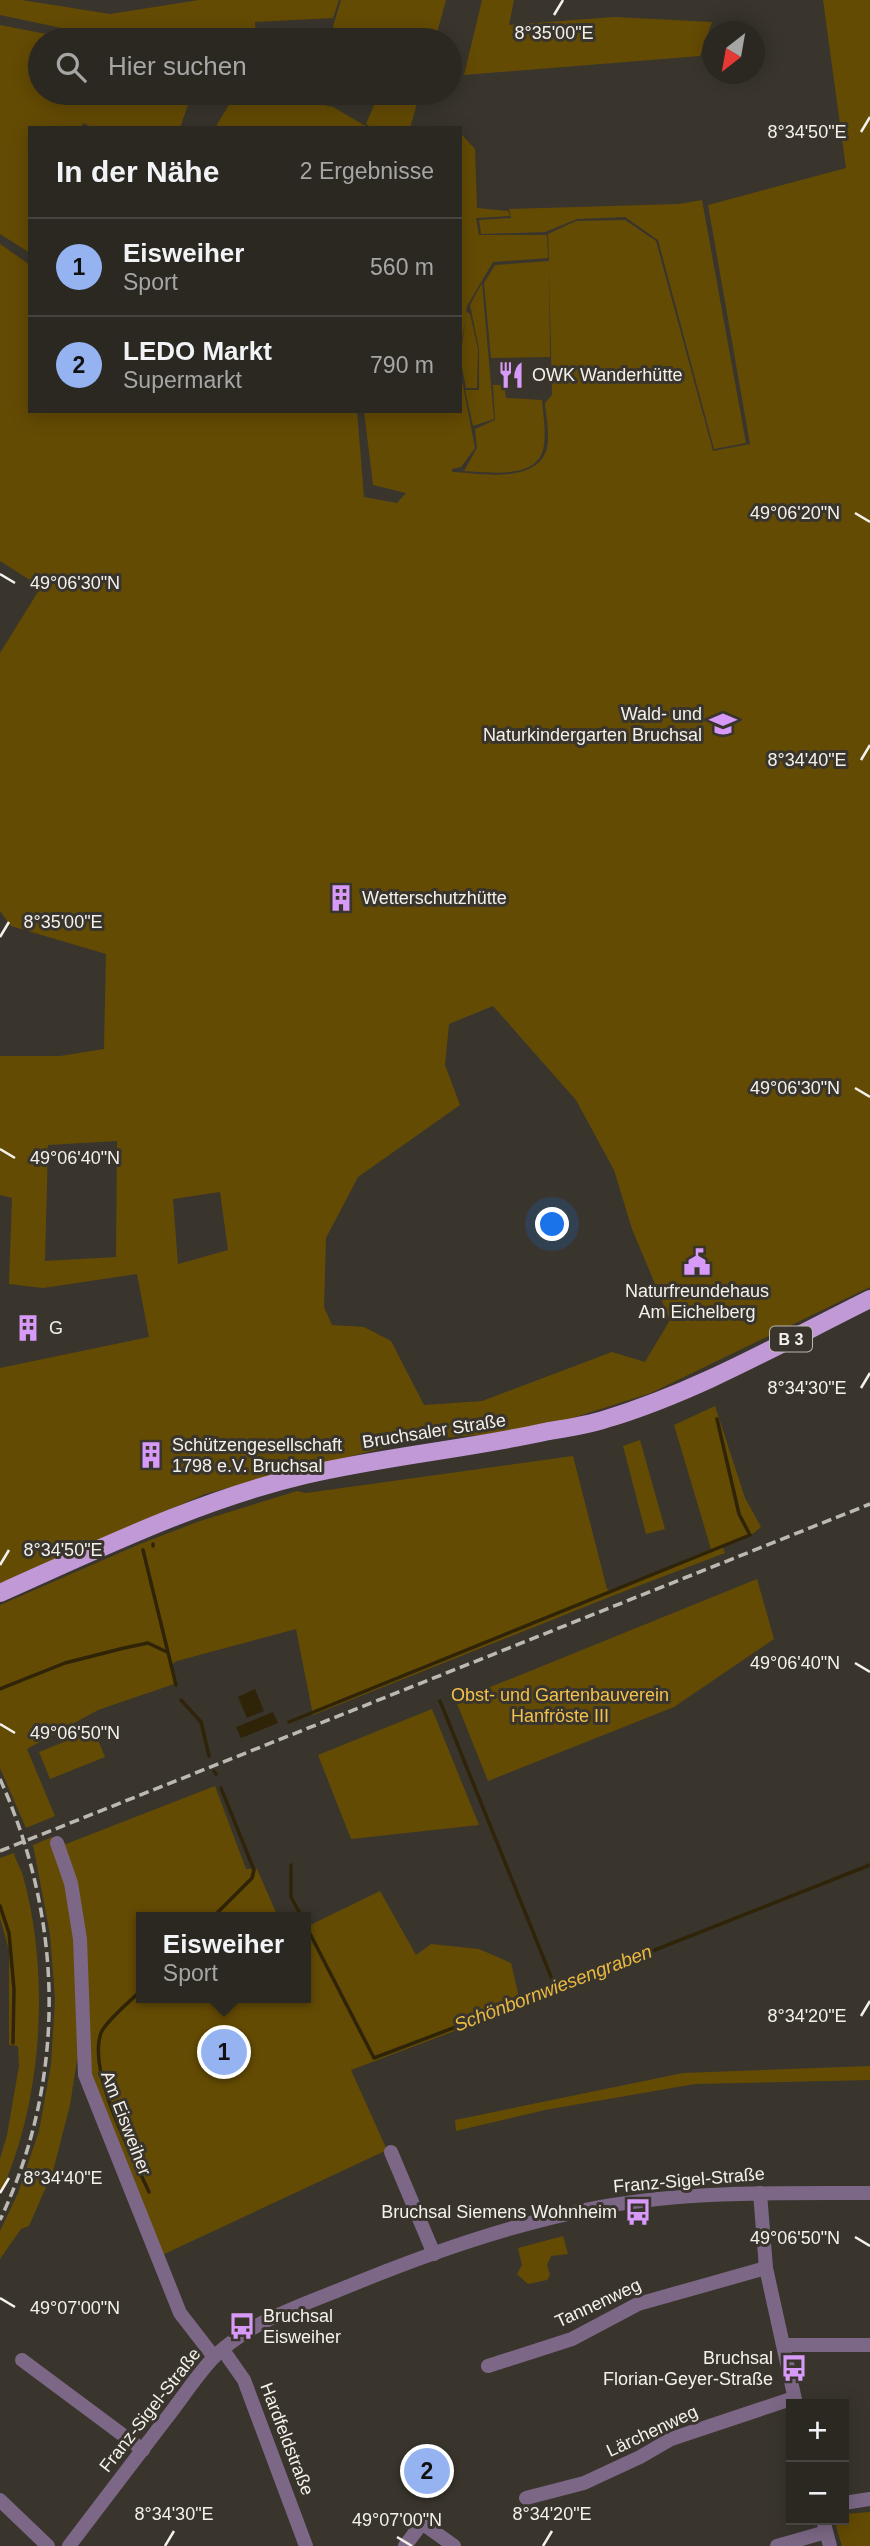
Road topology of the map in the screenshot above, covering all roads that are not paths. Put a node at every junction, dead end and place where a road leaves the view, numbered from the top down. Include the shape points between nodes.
1 (870, 1298) edge
2 (0, 1593) edge
3 (57, 1843) dead end
4 (391, 2152) dead end
5 (760, 2193) junction
6 (870, 2193) edge
7 (434, 2254) junction
8 (766, 2268) junction
9 (784, 2345) junction
10 (870, 2345) edge
11 (219, 2354) junction
12 (22, 2360) dead end
13 (488, 2366) dead end
14 (795, 2399) edge
15 (786, 2404) edge
16 (143, 2450) junction
17 (526, 2498) dead end
18 (870, 2499) edge
19 (0, 2500) edge
20 (849, 2502) edge
21 (826, 2533) edge
22 (303, 2545) edge
23 (48, 2546) edge
24 (69, 2546) edge
25 (405, 2546) edge
26 (454, 2546) edge
27 (777, 2546) edge

1 - 2 main road, Bruchsaler Straße / B 3 via 710,1379 604,1420 304,1475 219,1500
3 - 11 street, Am Eisweiher via 71,1883 80,1939 85,2075 180,2313
4 - 7 street
5 - 6 street, Franz-Sigel-Straße
5 - 7 street, Franz-Sigel-Straße via 600,2207 512,2228
5 - 8 street
7 - 11 street, Franz-Sigel-Straße via 278,2314
8 - 9 street
8 - 13 street, Tannenweg via 638,2304 572,2339
9 - 10 street
9 - 14 street
11 - 16 street, Franz-Sigel-Straße
11 - 22 street, Hardfeldstraße via 244,2380
12 - 16 street
15 - 17 street, Lärchenweg via 671,2439 584,2483
16 - 24 street, Franz-Sigel-Straße
18 - 20 street
19 - 23 street
21 - 27 street
25 - 26 street via 422,2523

